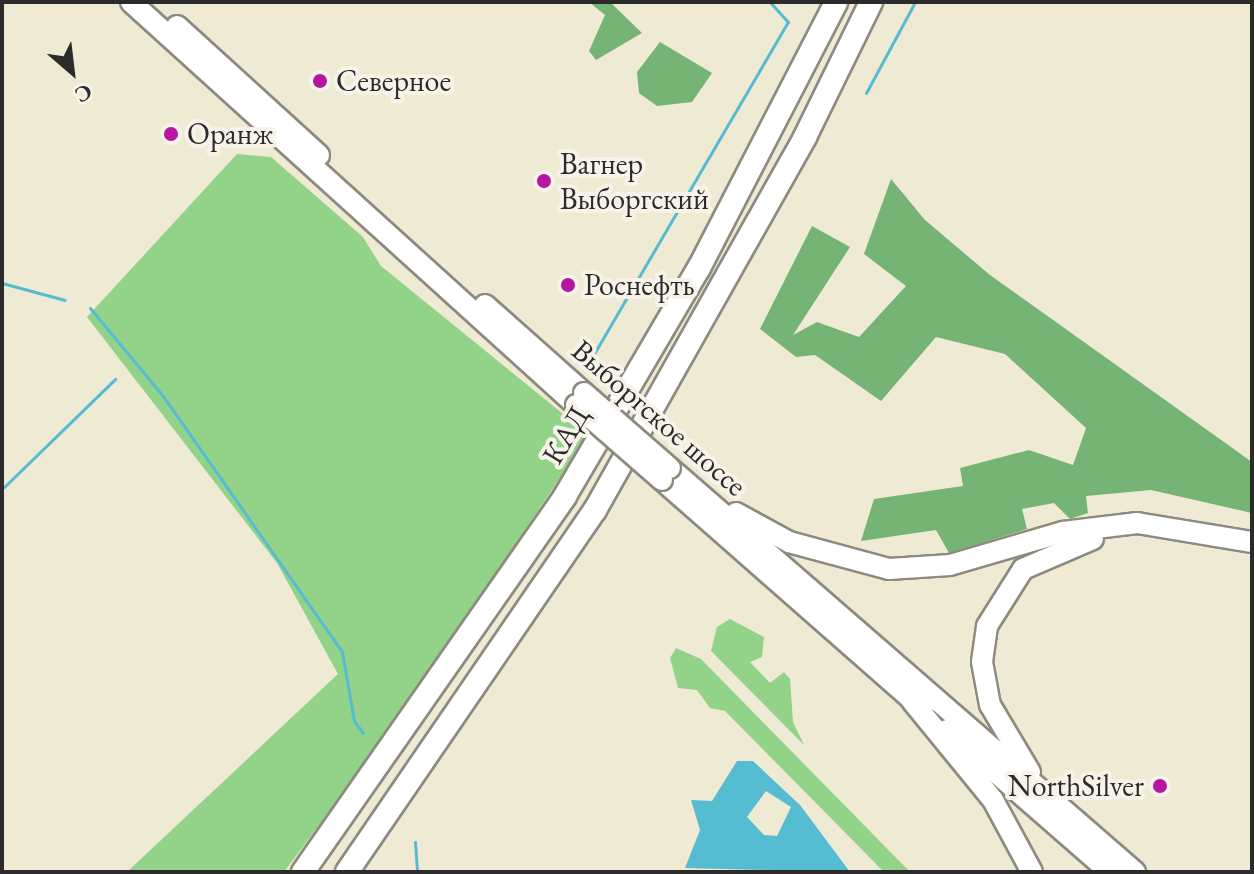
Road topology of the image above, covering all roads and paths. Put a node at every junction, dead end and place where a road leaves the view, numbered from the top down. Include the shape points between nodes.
1 (131, 2) edge
2 (149, 2) edge
3 (826, 2) edge
4 (836, 2) edge
5 (871, 2) edge
6 (889, 2) edge
7 (782, 113) junction
8 (805, 137) junction
9 (580, 399) junction
10 (666, 474) junction
11 (701, 494) junction
12 (1252, 542) edge
13 (1252, 555) edge
14 (904, 692) junction
15 (1054, 804) junction
16 (303, 872) edge
17 (347, 872) edge
18 (1032, 872) edge
19 (1110, 872) edge
20 (1135, 872) edge

1 - 9 main road, Выборгское шоссе
2 - 9 main road, Выборгское шоссе
3 - 7 highway
4 - 7 highway, КАД
5 - 8 highway, КАД
6 - 8 highway
7 - 16 highway, КАД via 565,496
8 - 17 highway, КАД via 595,510
9 - 10 main road, Выборгское шоссе, bridge
10 - 11 main road, Выборгское шоссе
10 - 14 main road, Выборгское шоссе
11 - 12 main road via 789,542 889,569 950,565 1063,532 1125,524 1190,526
11 - 15 main road, Выборгское шоссе
13 - 15 main road via 1164,536 1090,540 1052,551 1010,582 987,626 986,689 1002,732
14 - 18 main road via 993,800
14 - 19 main road, Выборгское шоссе
15 - 20 main road, Выборгское шоссе

